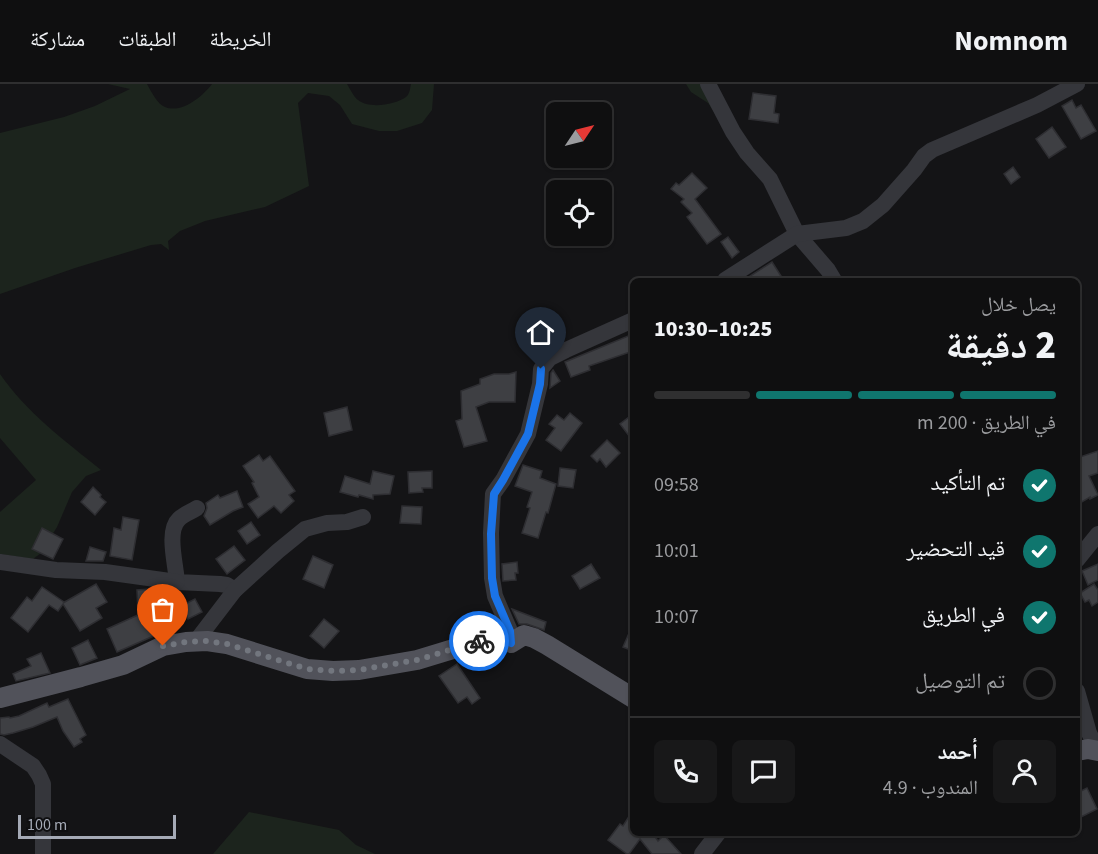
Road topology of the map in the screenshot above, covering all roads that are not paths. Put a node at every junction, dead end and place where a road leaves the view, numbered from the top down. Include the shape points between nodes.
1 (708, 84) edge
2 (1077, 84) edge
3 (797, 234) junction
4 (728, 278) edge
5 (833, 278) edge
6 (630, 321) edge
7 (196, 508) dead end
8 (363, 517) dead end
9 (1098, 534) edge
10 (1080, 556) edge
11 (0, 562) edge
12 (177, 582) junction
13 (235, 590) junction
14 (196, 641) junction
15 (511, 643) junction
16 (630, 696) edge
17 (0, 698) edge
18 (1080, 702) edge
19 (0, 744) edge
20 (1080, 750) edge
21 (1098, 751) edge
22 (716, 836) edge
23 (44, 854) edge
24 (702, 854) edge

1 - 3 street via 747,153 770,179
2 - 3 street via 932,150 883,205 863,221 846,228
3 - 4 street
3 - 5 street
6 - 15 street via 550,358 541,369 528,434 494,494 492,578
7 - 12 street via 178,519 173,531
8 - 13 street via 305,529
9 - 10 street
11 - 12 street
12 - 13 street via 227,585
13 - 14 street
14 - 15 main road via 227,644 307,669 333,671 417,660 496,636
14 - 17 main road via 163,646 123,664
15 - 16 main road via 524,635 534,638
18 - 21 street
19 - 23 street via 33,766 43,784
20 - 21 main road
22 - 24 street

